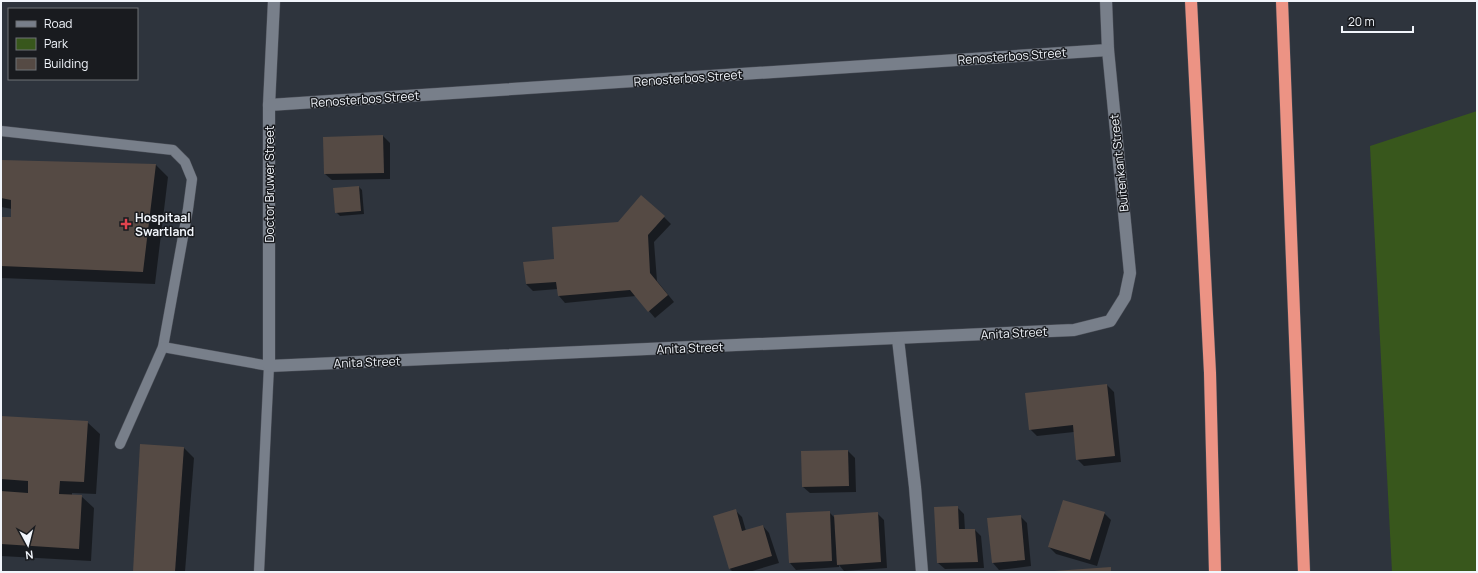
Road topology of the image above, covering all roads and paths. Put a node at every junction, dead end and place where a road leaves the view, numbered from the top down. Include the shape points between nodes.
1 (274, 1) edge
2 (1106, 1) edge
3 (1191, 1) edge
4 (1282, 1) edge
5 (1108, 50) junction
6 (269, 105) junction
7 (1, 131) edge
8 (1110, 321) joint
9 (898, 339) junction
10 (163, 347) junction
11 (269, 366) junction
12 (120, 444) dead end
13 (259, 572) edge
14 (922, 572) edge
15 (1215, 572) edge
16 (1304, 572) edge

1 - 6 street, Doctor Bruwer Street
2 - 5 street, Buitenkant Street
3 - 15 highway via 1210,373
4 - 16 highway
5 - 6 street, Renosterbos Street
5 - 8 street, Buitenkant Street via 1130,273 1125,297
6 - 11 street, Doctor Bruwer Street
7 - 10 lane via 173,150 185,162 192,179
8 - 9 street, Anita Street via 1074,330
9 - 11 street, Anita Street
9 - 14 street
10 - 11 lane
10 - 12 lane
11 - 13 lane

